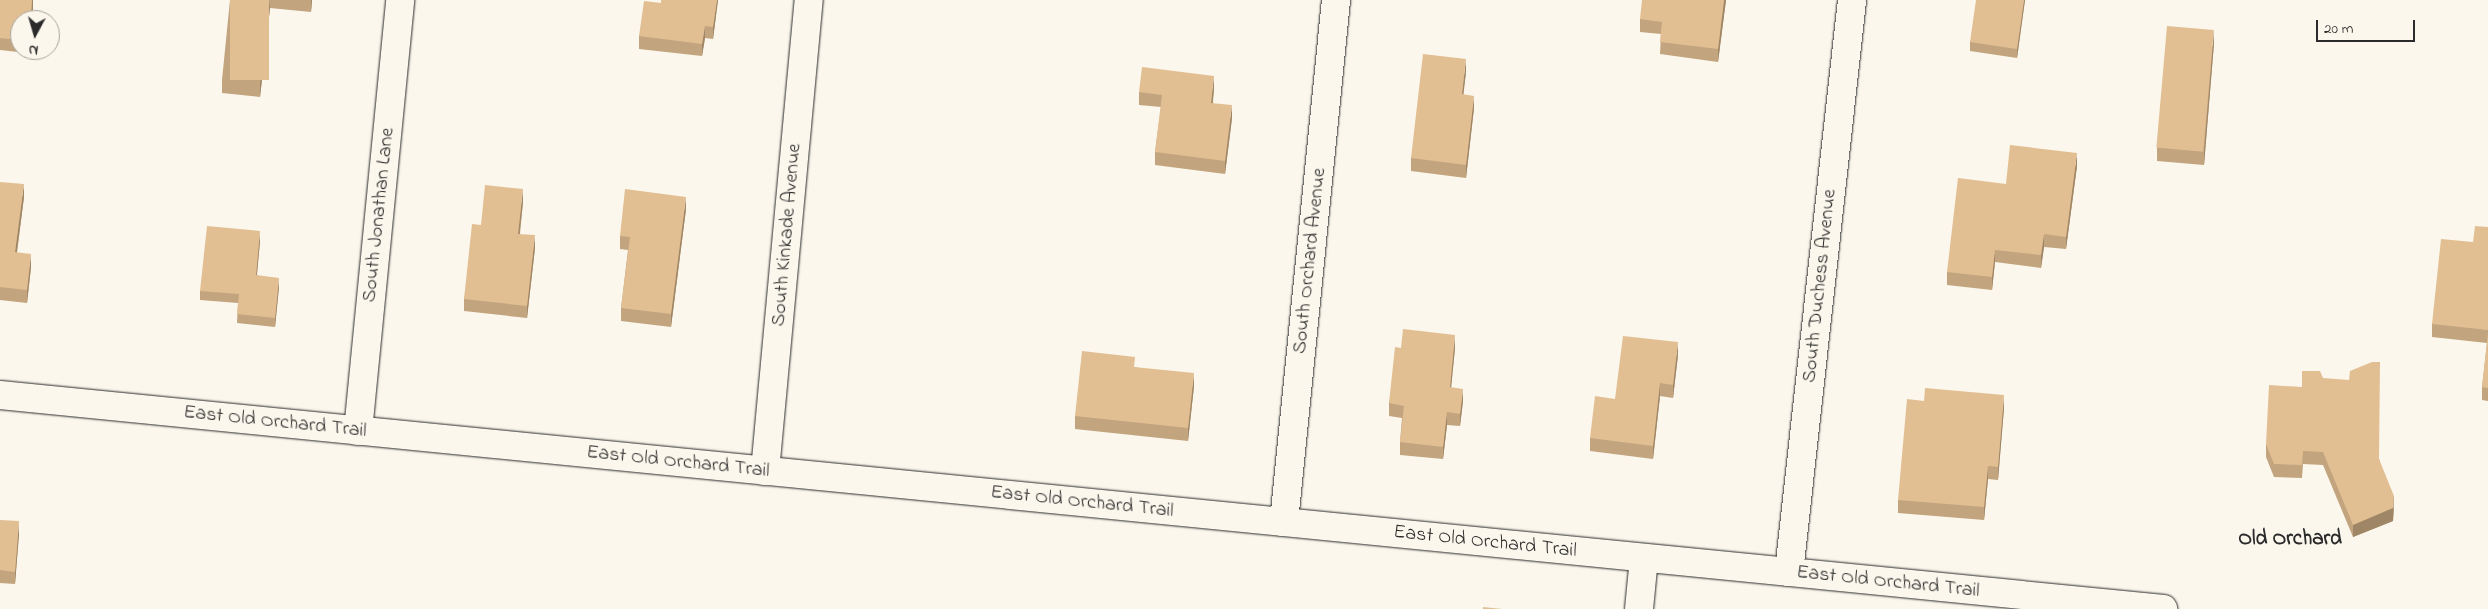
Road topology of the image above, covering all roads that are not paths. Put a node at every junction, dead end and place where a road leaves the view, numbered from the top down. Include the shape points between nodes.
1 (400, 0) edge
2 (809, 0) edge
3 (1336, 0) edge
4 (1852, 0) edge
5 (0, 395) edge
6 (358, 431) junction
7 (765, 471) junction
8 (1284, 522) junction
9 (1644, 558) junction
10 (1789, 572) junction
11 (1639, 609) edge
12 (2163, 609) edge

1 - 6 street, South Jonathan Lane
2 - 7 street, South Kinkade Avenue
3 - 8 street, South Orchard Avenue
4 - 10 street, South Duchess Avenue
5 - 6 street, East Old Orchard Trail
6 - 7 street, East Old Orchard Trail
7 - 8 street, East Old Orchard Trail
8 - 9 street, East Old Orchard Trail
9 - 10 street, East Old Orchard Trail
9 - 11 street
10 - 12 street, East Old Orchard Trail

